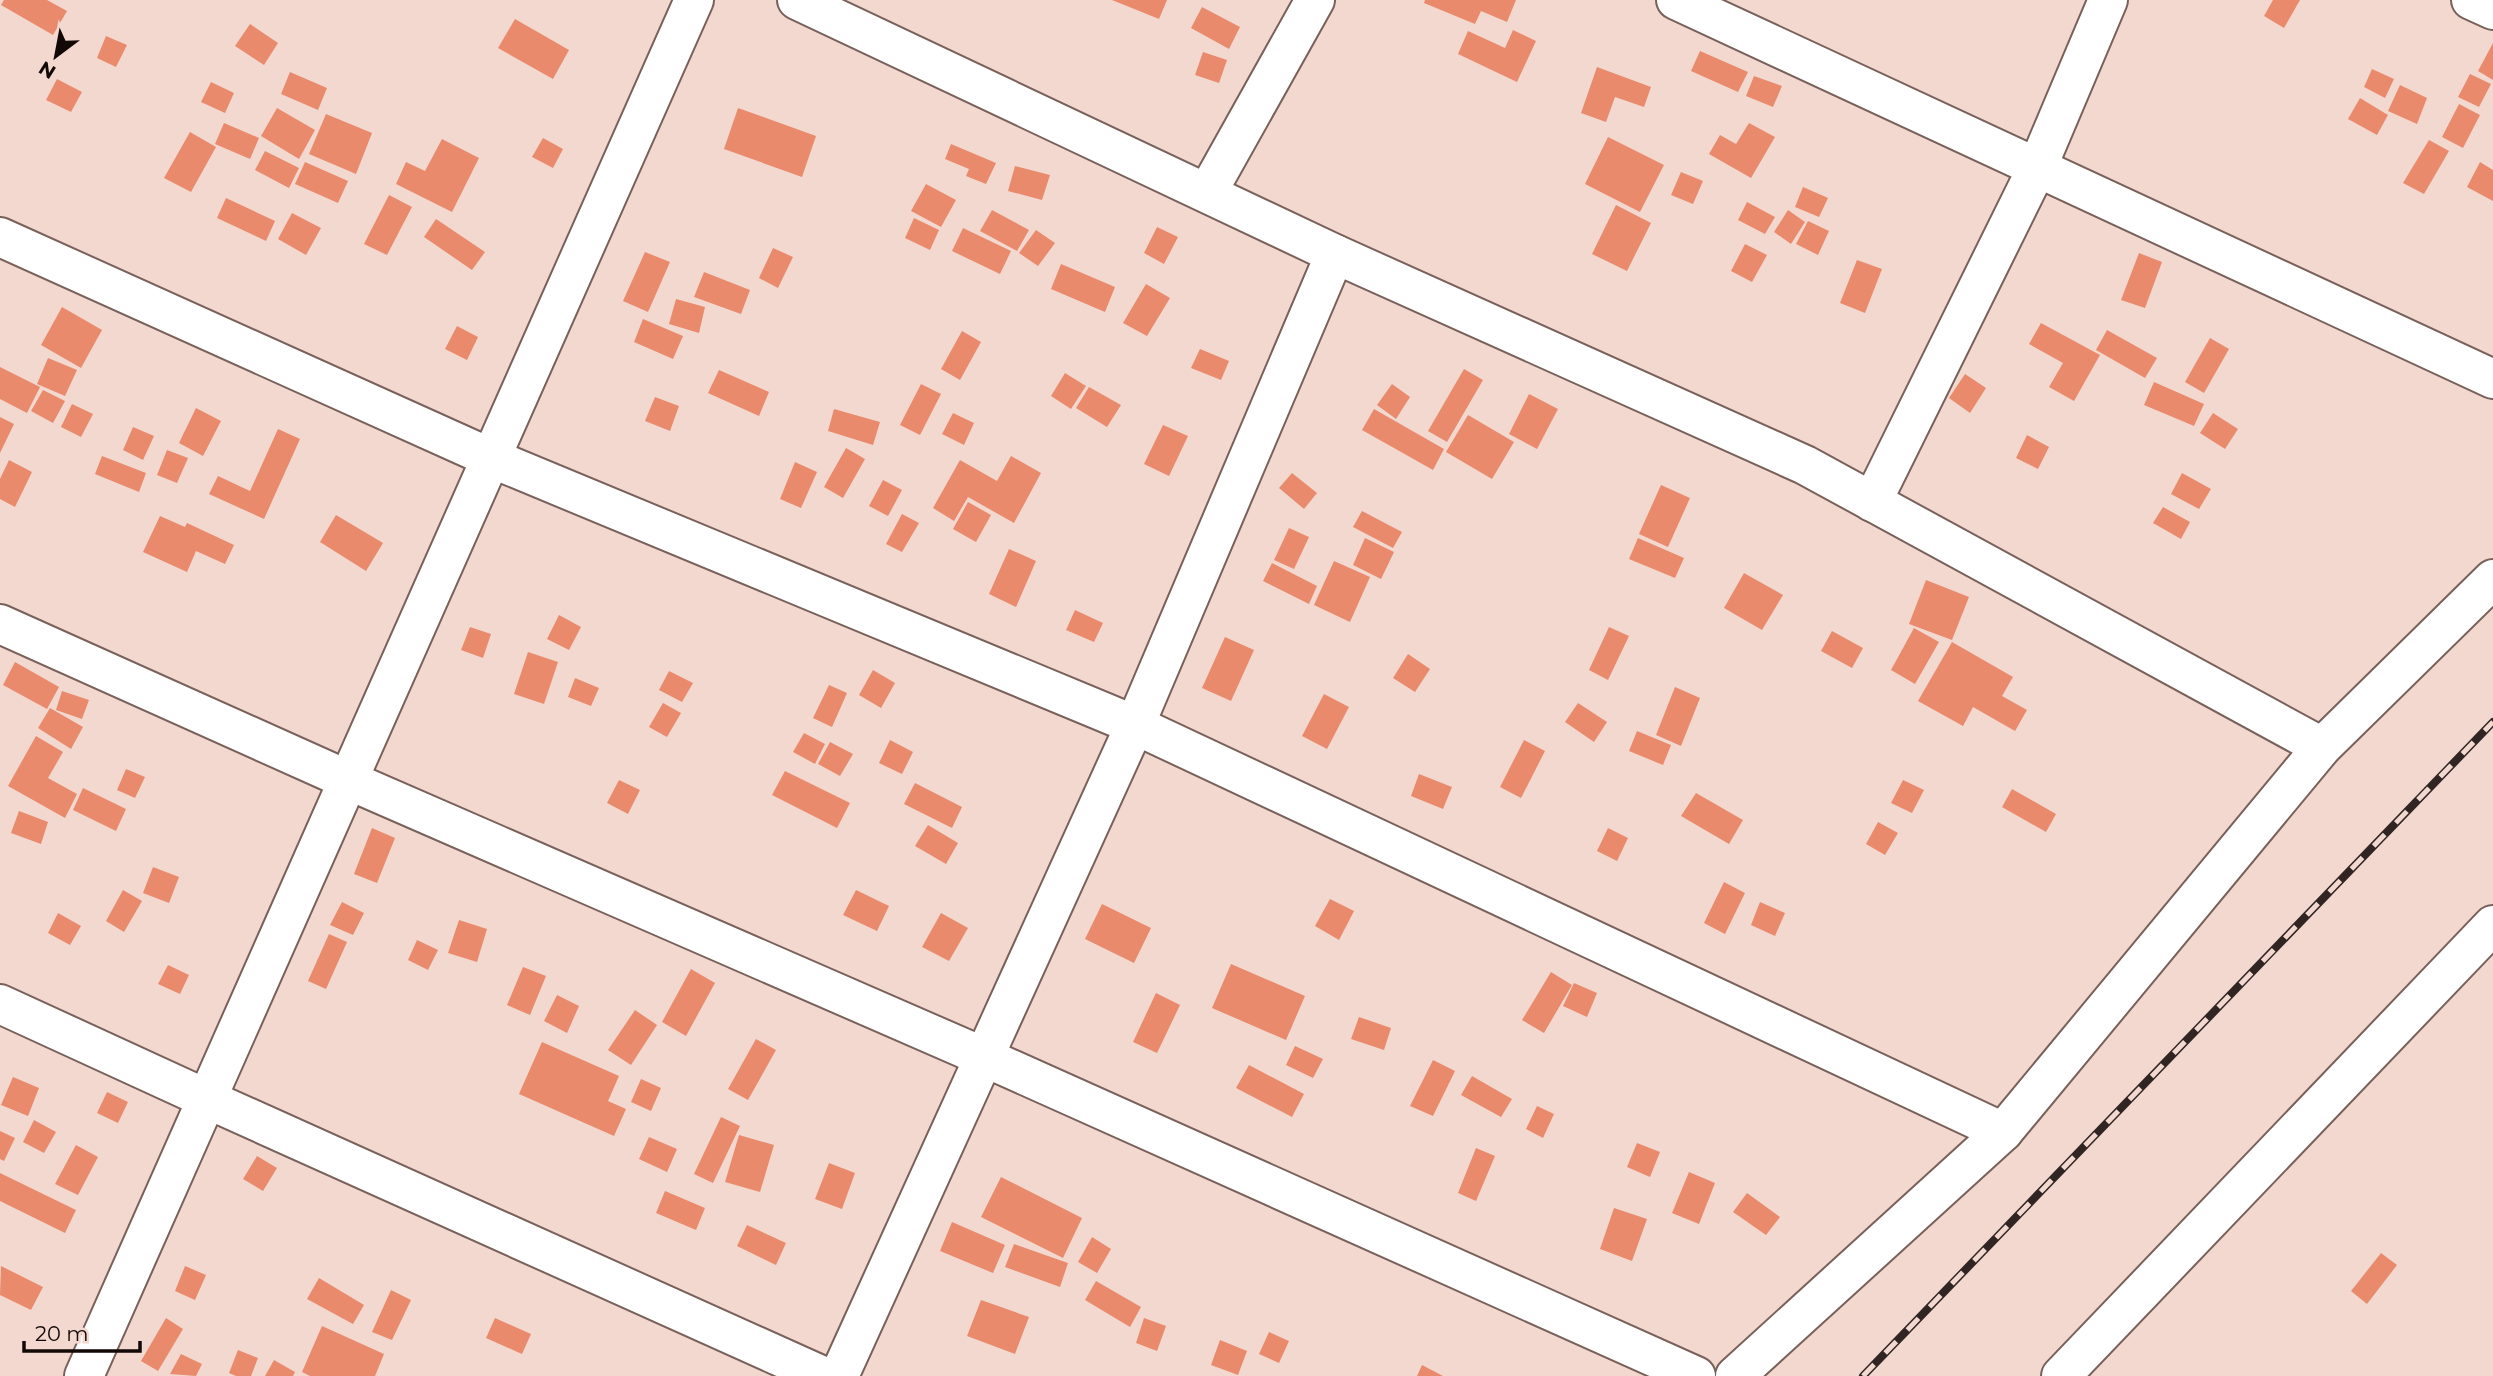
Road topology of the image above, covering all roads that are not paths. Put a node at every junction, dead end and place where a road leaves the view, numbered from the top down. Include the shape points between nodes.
1 (694, 0) edge
2 (797, 0) edge
3 (1315, 0) edge
4 (1676, 0) edge
5 (2108, 0) edge
6 (2471, 0) edge
7 (2493, 10) edge
8 (2037, 167) junction
9 (1207, 193) junction
10 (0, 237) edge
11 (1335, 254) junction
12 (2493, 379) edge
13 (491, 458) junction
14 (1872, 502) junction
15 (2493, 579) edge
16 (0, 624) edge
17 (1135, 725) junction
18 (2322, 747) junction
19 (348, 780) junction
20 (2493, 925) edge
21 (0, 1004) edge
22 (984, 1057) junction
23 (207, 1099) junction
24 (2003, 1132) junction
25 (84, 1376) edge
26 (823, 1376) edge
27 (839, 1376) edge
28 (1696, 1376) edge
29 (1735, 1376) edge
30 (2061, 1376) edge

1 - 13 street
2 - 9 street
3 - 9 street
4 - 8 street
5 - 8 street
6 - 7 street
8 - 12 street
8 - 14 street
9 - 11 street
10 - 13 street
11 - 14 street via 1805,465
11 - 17 street
13 - 17 street
13 - 19 street
14 - 18 street
15 - 18 street
16 - 19 street
17 - 22 street
17 - 24 street
18 - 24 street
19 - 22 street
19 - 23 street
20 - 30 street
21 - 23 street
22 - 27 street
22 - 28 street
23 - 25 street
23 - 26 street
24 - 29 street

